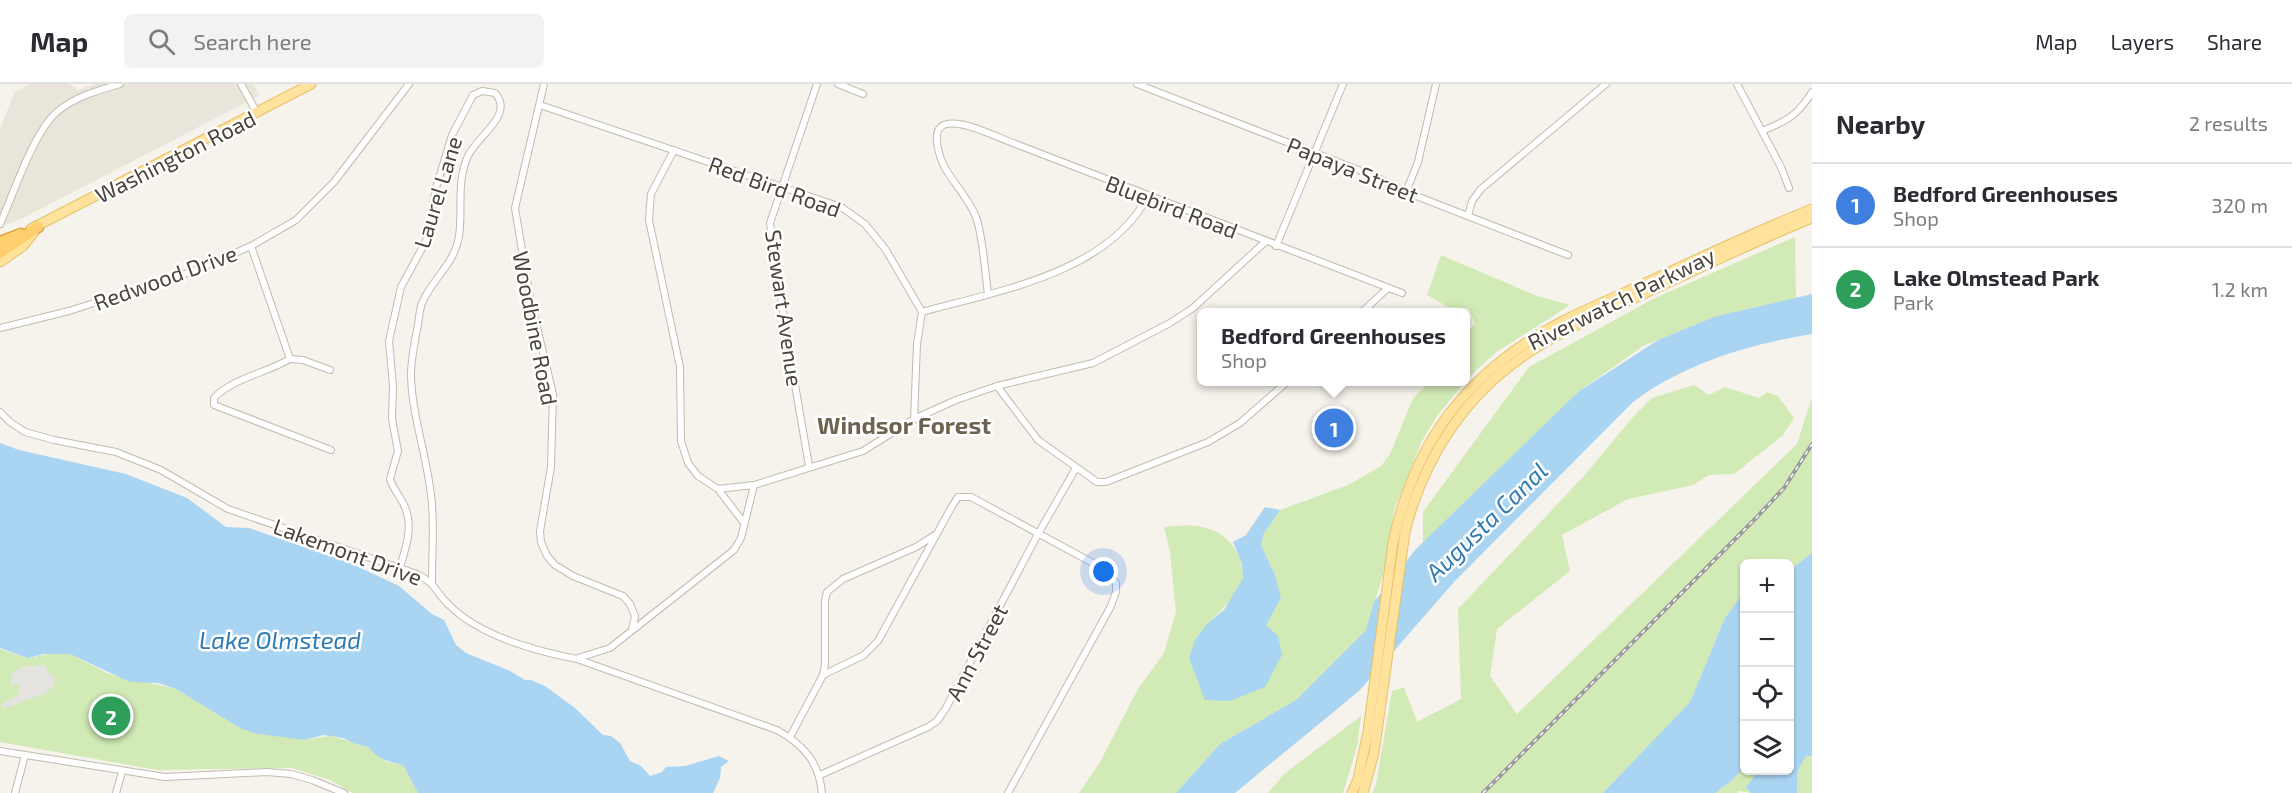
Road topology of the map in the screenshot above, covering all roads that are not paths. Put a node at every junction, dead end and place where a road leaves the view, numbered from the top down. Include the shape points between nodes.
1 (120, 84) edge
2 (241, 84) edge
3 (311, 84) edge
4 (544, 84) edge
5 (817, 84) edge
6 (838, 84) edge
7 (1137, 84) edge
8 (1343, 84) edge
9 (1436, 84) edge
10 (1606, 84) edge
11 (1737, 84) edge
12 (408, 85) edge
13 (1150, 86) edge
14 (1812, 92) edge
15 (863, 94) dead end
16 (540, 105) junction
17 (256, 113) junction
18 (1762, 131) junction
19 (674, 150) junction
20 (1315, 153) junction
21 (784, 187) junction
22 (1789, 188) dead end
23 (1406, 192) junction
24 (1148, 196) junction
25 (1812, 209) edge
26 (1468, 216) junction
27 (1812, 218) edge
28 (0, 224) edge
29 (38, 227) junction
30 (1775, 228) junction
31 (0, 240) edge
32 (1265, 242) junction
33 (251, 246) junction
34 (1276, 246) junction
35 (0, 253) edge
36 (1568, 255) dead end
37 (0, 262) edge
38 (1388, 288) junction
39 (1402, 293) dead end
40 (988, 294) junction
41 (1366, 308) edge
42 (922, 312) junction
43 (0, 328) edge
44 (290, 359) junction
45 (330, 370) dead end
46 (997, 386) junction
47 (1281, 386) edge
48 (0, 412) edge
49 (914, 419) junction
50 (331, 450) dead end
51 (810, 466) junction
52 (1076, 468) junction
53 (754, 484) junction
54 (718, 489) junction
55 (744, 523) junction
56 (938, 532) junction
57 (1038, 534) junction
58 (400, 567) junction
59 (432, 582) junction
60 (632, 630) junction
61 (610, 648) junction
62 (576, 659) junction
63 (604, 669) junction
64 (823, 675) junction
65 (790, 737) junction
66 (0, 751) edge
67 (25, 755) junction
68 (122, 772) junction
69 (820, 775) junction
70 (15, 793) edge
71 (116, 793) edge
72 (344, 793) edge
73 (822, 793) edge
74 (1008, 793) edge
75 (1352, 793) edge
76 (1363, 793) edge

1 - 28 street via 74,101 57,111 42,128
2 - 17 street
3 - 17 main road, Washington Road
4 - 16 street, Woodbine Road
5 - 21 street, Stewart Avenue
6 - 15 street
7 - 13 street, Papaya Street
8 - 20 street
9 - 23 street via 1418,162
10 - 26 street via 1481,189
11 - 18 street
12 - 33 street, Redwood Drive via 334,182 296,220
13 - 20 street, Papaya Street
14 - 18 street via 1802,109
16 - 19 street, Red Bird Road
16 - 60 street, Woodbine Road via 515,208 552,394 551,467 541,542 555,566 623,596 635,616
17 - 29 main road, Washington Road
18 - 22 street
19 - 21 street, Red Bird Road
19 - 54 street via 651,194 649,220 680,367 681,441 688,463 698,476
20 - 23 street, Papaya Street
20 - 34 street
21 - 42 street, Red Bird Road via 841,207 865,224 886,250
21 - 51 street, Stewart Avenue via 770,223
23 - 26 street, Papaya Street
24 - 32 street, Bluebird Road
24 - 40 street via 1130,224 1075,263
24 - 40 street, Bluebird Road via 963,124 942,125 937,138 939,152 976,217
25 - 30 main road, Riverwatch Parkway
26 - 36 street, Papaya Street
27 - 30 main road, Riverwatch Parkway
29 - 31 highway
29 - 35 highway
29 - 37 main road via 23,246
30 - 75 main road, Riverwatch Parkway via 1533,338 1489,371 1456,405 1426,450 1405,495 1393,543 1368,732
30 - 76 main road, Riverwatch Parkway via 1528,352 1470,403 1439,446 1413,501 1405,532 1374,753
32 - 34 street, Bluebird Road
32 - 46 street via 1193,308 1128,347 1093,363
33 - 43 street, Redwood Drive via 155,284
33 - 44 street
34 - 38 street, Bluebird Road
38 - 39 street, Bluebird Road
38 - 41 street
40 - 42 street
42 - 49 street
44 - 45 street
44 - 50 street via 223,389 214,398 214,405
46 - 49 street
46 - 52 street via 1038,440
47 - 52 street via 1240,423 1208,442 1106,482 1096,482
48 - 58 street, Lakemont Drive via 25,432 116,452 161,470 228,509
49 - 51 street via 863,451
51 - 53 street
52 - 57 street, Ann Street
53 - 54 street
53 - 55 street
54 - 55 street
55 - 60 street via 734,550
56 - 57 street via 958,497 971,496
56 - 64 street via 878,641 858,658
56 - 64 street via 916,547 843,579 827,592
57 - 69 street, Ann Street via 937,721
57 - 74 street via 1104,569 1116,583 1116,592
58 - 59 street, Lakemont Drive
58 - 59 street, Laurel Lane via 409,521 390,479 398,451 392,419 391,330 401,287 426,241 452,135 473,95 482,91 495,93 502,108 499,118 467,158 453,258 422,305 413,350 412,395 432,506
59 - 62 street, Lakemont Drive via 449,605 473,623 513,642
60 - 61 street
61 - 62 street
61 - 63 street via 600,659
62 - 63 street, Lakemont Drive
63 - 65 street, Lakemont Drive
64 - 65 street
65 - 69 street via 808,753
66 - 67 street
67 - 68 street
67 - 70 street
68 - 71 street
68 - 72 street via 165,777 291,774
69 - 73 street

